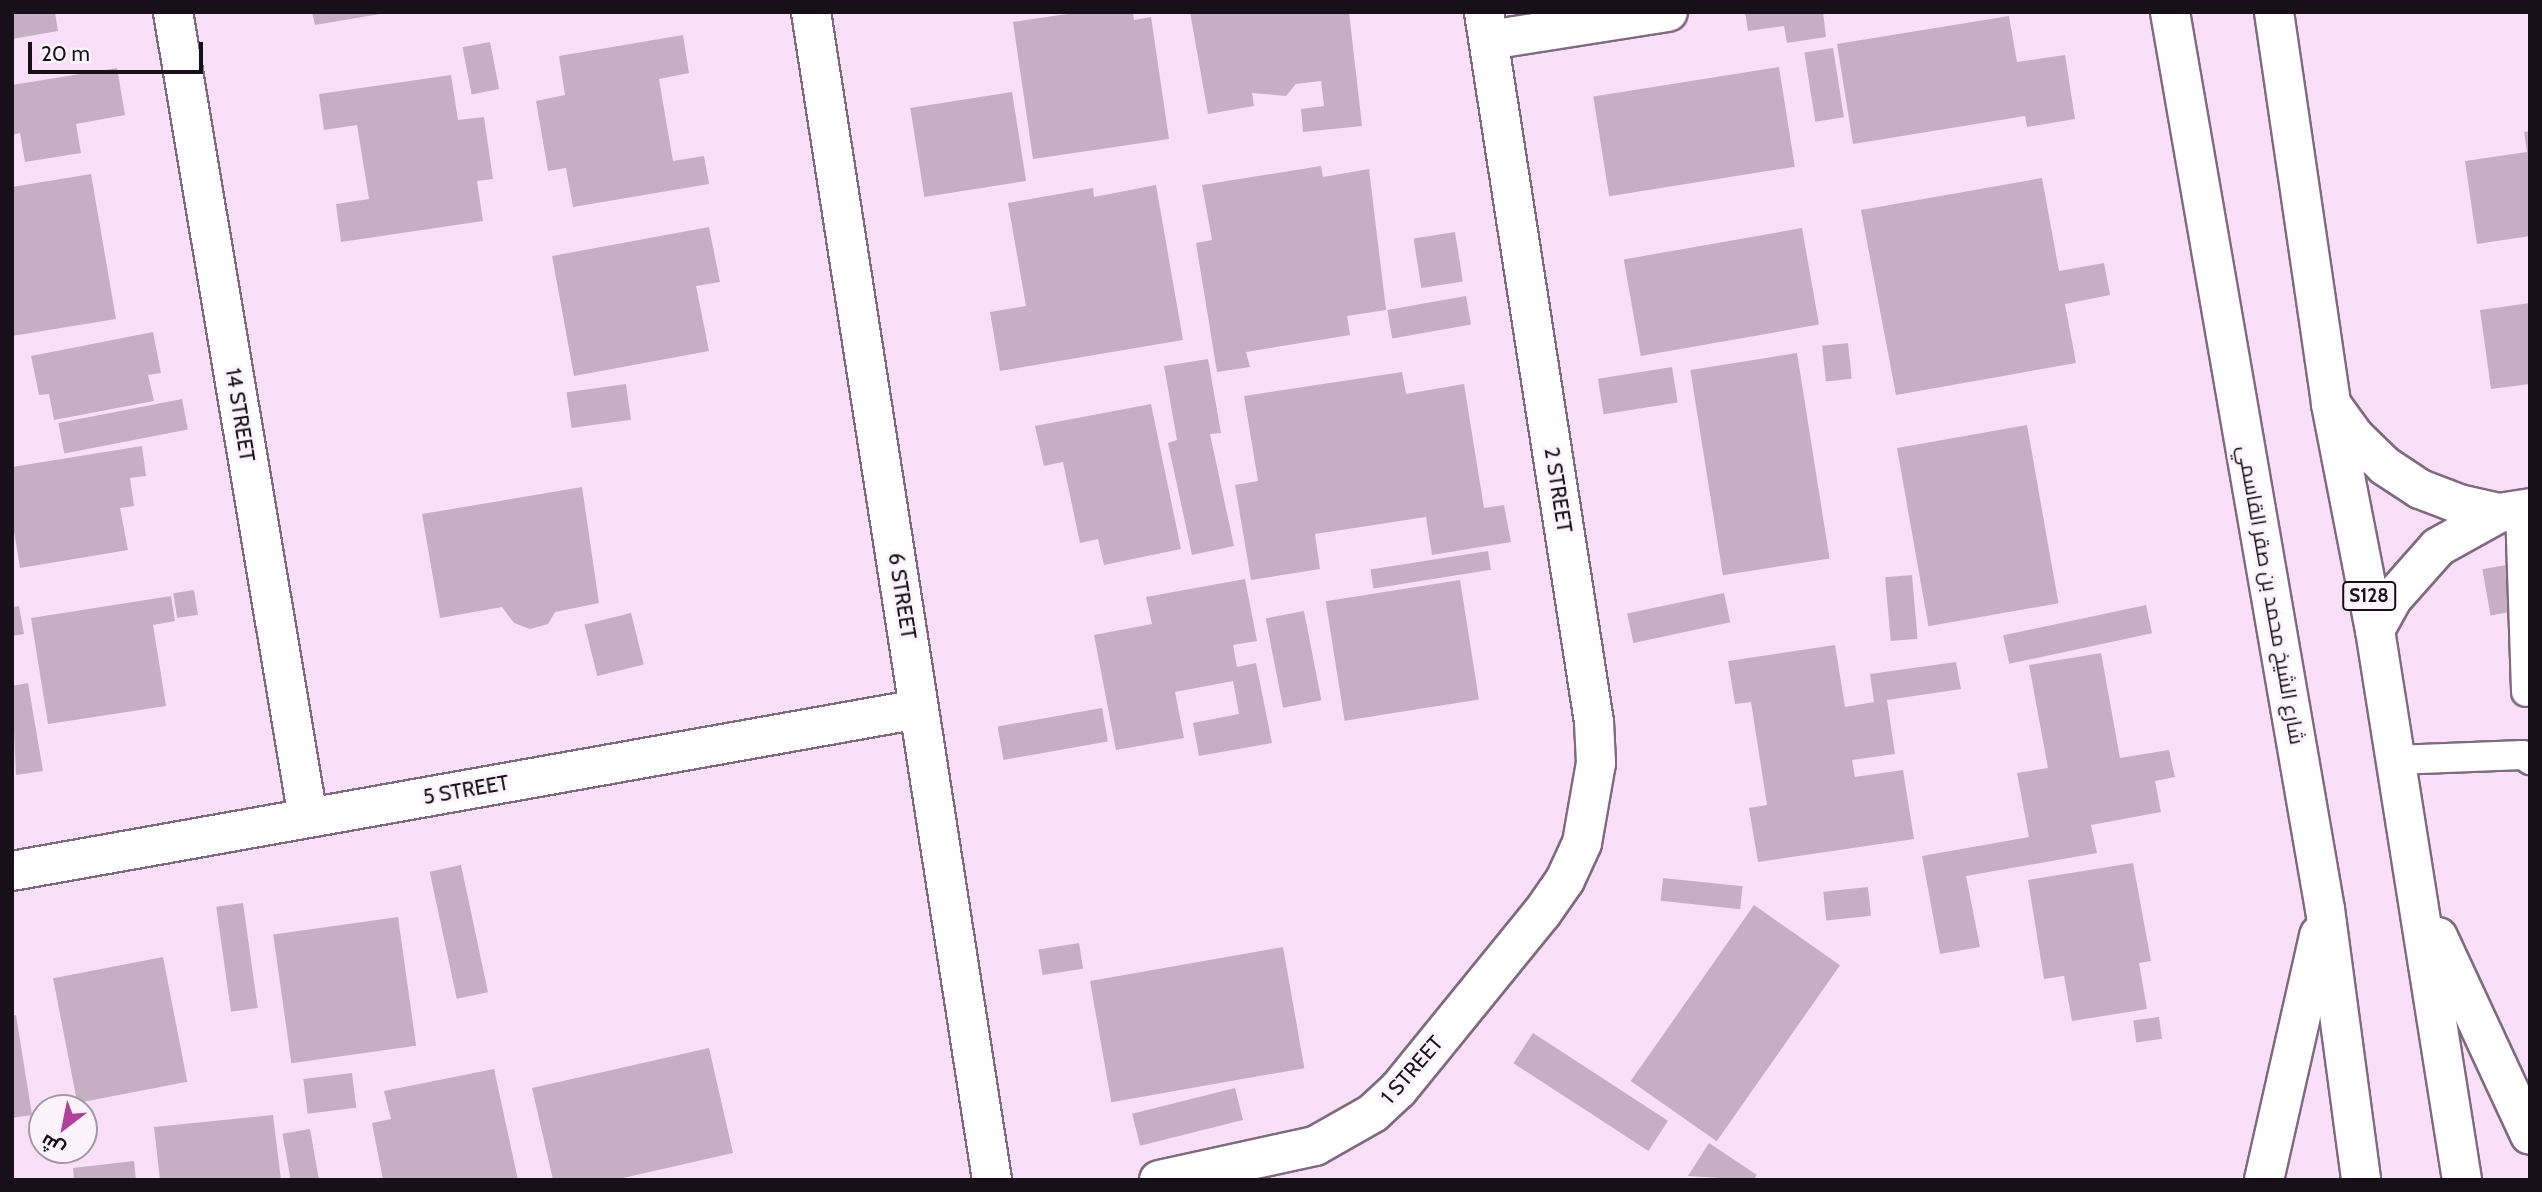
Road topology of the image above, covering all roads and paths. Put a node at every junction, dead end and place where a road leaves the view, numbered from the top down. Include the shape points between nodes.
1 (173, 12) edge
2 (811, 12) edge
3 (1668, 12) edge
4 (2170, 12) edge
5 (2274, 12) edge
6 (1486, 26) edge
7 (2330, 404) junction
8 (2516, 510) edge
9 (2375, 630) junction
10 (2526, 692) dead end
11 (919, 709) junction
12 (2395, 760) junction
13 (2530, 760) edge
14 (308, 818) junction
15 (12, 871) edge
16 (2413, 875) junction
17 (2325, 909) junction
18 (1513, 948) joint
19 (2530, 1135) edge
20 (992, 1180) edge
21 (1159, 1180) edge
22 (2264, 1180) edge
23 (2361, 1180) edge
24 (2462, 1180) edge

1 - 14 street, 14 STREET
2 - 11 street, 6 STREET
3 - 6 street
4 - 17 street, شارع الشيخ محمد بن صقر القاسمي
5 - 7 street, S128
6 - 18 street, 2 STREET via 1594,722 1596,763 1592,803 1565,880
7 - 8 street via 2370,452 2420,489 2459,504
7 - 9 street, S128
8 - 9 street via 2468,527 2413,571
8 - 10 lane
9 - 12 street, S128
11 - 14 street, 5 STREET
11 - 20 street, 6 STREET
12 - 13 lane via 2523,755
12 - 16 street, S128
14 - 15 street, 5 STREET
16 - 19 street via 2458,985
16 - 24 street, S128
17 - 22 street
17 - 23 street, شارع الشيخ محمد بن صقر القاسمي
18 - 21 street, 1 STREET via 1398,1090 1345,1132 1293,1152

